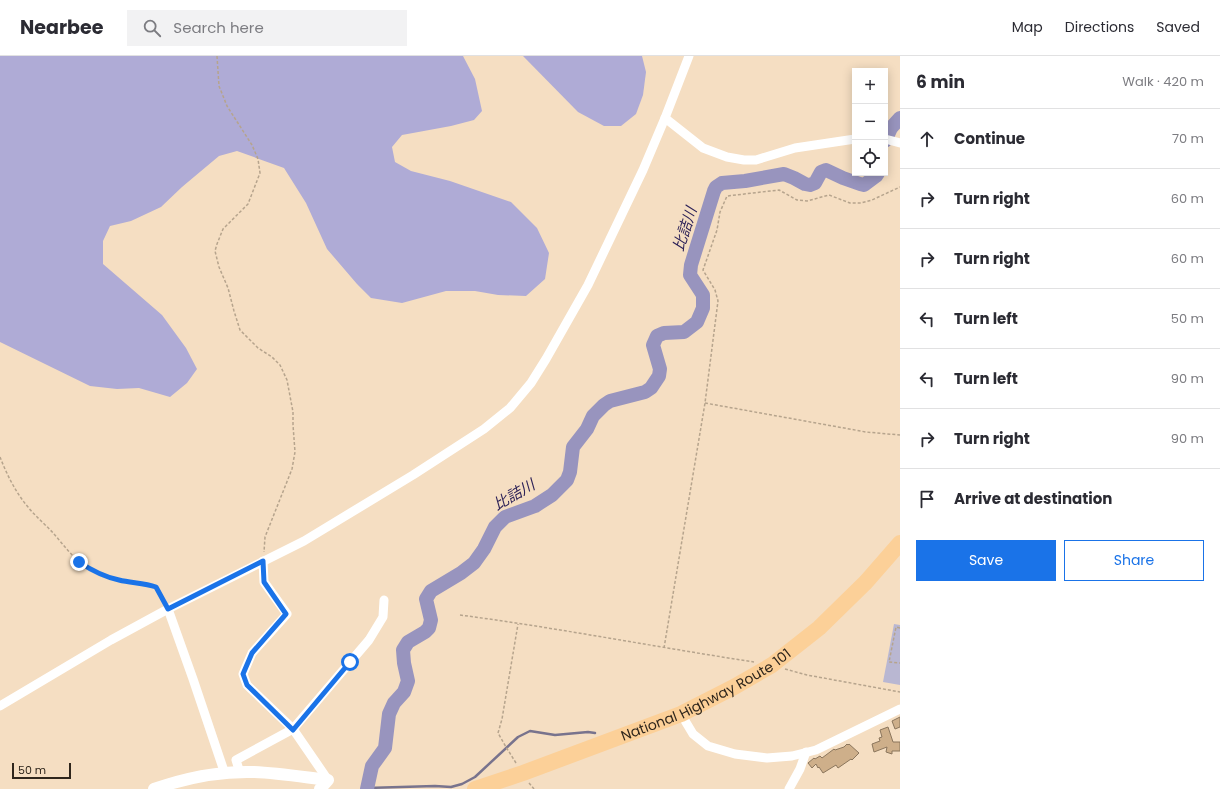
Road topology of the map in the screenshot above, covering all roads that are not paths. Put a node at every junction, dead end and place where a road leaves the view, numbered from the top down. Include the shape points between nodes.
1 (689, 56) edge
2 (665, 118) junction
3 (852, 139) edge
4 (888, 139) edge
5 (900, 143) edge
6 (900, 543) edge
7 (263, 561) junction
8 (384, 600) dead end
9 (168, 609) junction
10 (0, 706) edge
11 (900, 709) edge
12 (681, 714) junction
13 (293, 730) junction
14 (806, 752) junction
15 (240, 773) junction
16 (225, 774) junction
17 (324, 785) edge
18 (482, 788) edge
19 (154, 789) edge
20 (789, 789) edge

1 - 2 street
2 - 3 street via 703,148 744,160 756,160 795,148
2 - 7 street via 588,285 531,383 510,408 484,429 413,475 304,541
4 - 5 street
6 - 12 highway, National Highway Route 101 via 866,582 819,628 772,665
7 - 9 street
7 - 13 street via 264,582 286,614 252,653 243,674 247,685
8 - 13 street via 383,617 369,640
9 - 10 street
9 - 16 street
11 - 14 street via 816,750
12 - 14 street via 693,734 708,746 735,754 767,758
12 - 18 highway, National Highway Route 101
13 - 15 street via 236,760
13 - 17 street
14 - 20 street
15 - 16 street
15 - 17 street via 274,773
16 - 19 street via 194,778

